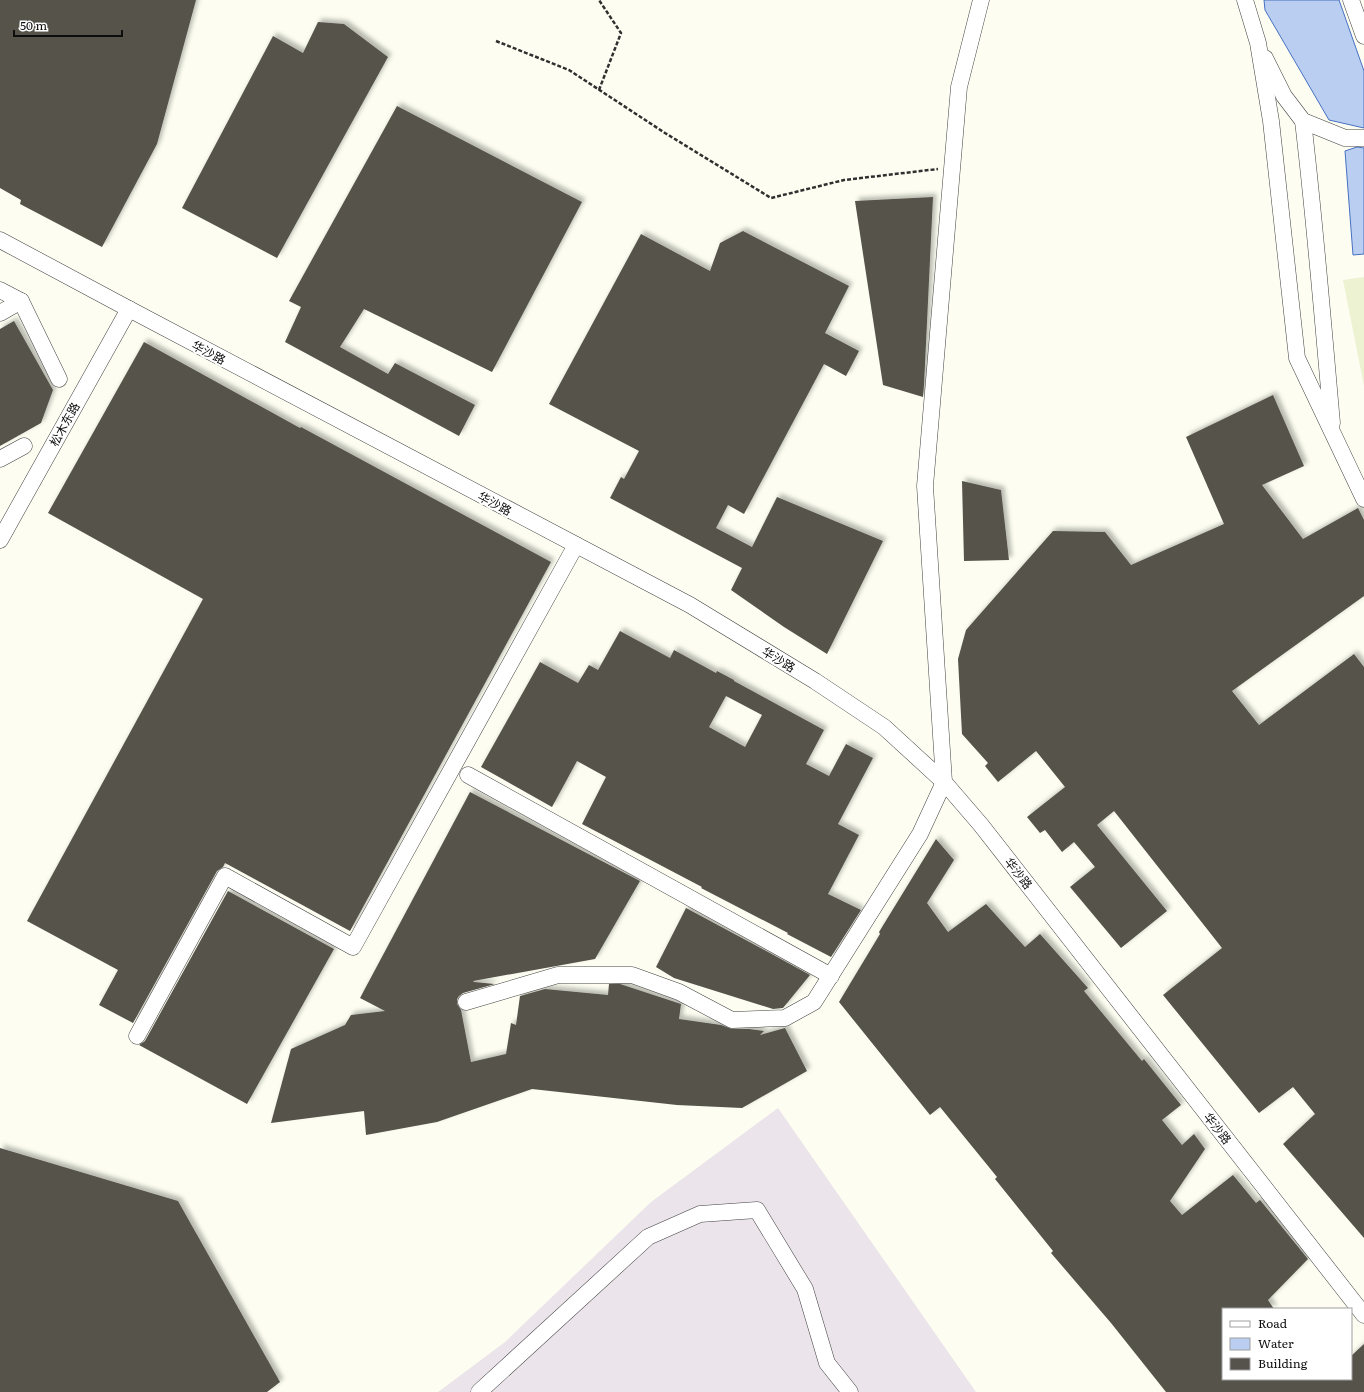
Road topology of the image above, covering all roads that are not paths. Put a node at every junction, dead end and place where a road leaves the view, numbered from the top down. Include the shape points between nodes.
1 (981, 0) edge
2 (1245, 0) edge
3 (1351, 0) edge
4 (1364, 36) edge
5 (1258, 43) junction
6 (1303, 121) junction
7 (1364, 138) edge
8 (0, 240) edge
9 (0, 290) edge
10 (22, 301) junction
11 (129, 309) junction
12 (0, 313) edge
13 (59, 379) dead end
14 (1334, 435) junction
15 (24, 446) dead end
16 (0, 459) edge
17 (1364, 499) edge
18 (0, 540) edge
19 (576, 545) junction
20 (468, 775) dead end
21 (944, 782) junction
22 (831, 976) junction
23 (466, 1002) dead end
24 (137, 1036) dead end
25 (1364, 1315) edge
26 (479, 1392) edge
27 (850, 1392) edge

1 - 21 street via 959,87 925,486
2 - 5 street
3 - 4 street
5 - 6 street via 1284,96
5 - 14 street via 1271,121 1297,358
6 - 7 street via 1345,138
6 - 14 street
8 - 11 street, 华沙路
9 - 10 street
10 - 12 street
10 - 13 street
11 - 18 street, 松木东路
11 - 19 street, 华沙路
14 - 17 street
15 - 16 street
19 - 21 street, 华沙路 via 690,605 815,681 884,727
19 - 24 street via 354,947 225,876
20 - 22 street
21 - 22 street via 920,834
21 - 25 street, 华沙路 via 986,831
22 - 23 street via 814,1002 785,1018 732,1020 679,992 632,975 558,975
26 - 27 street via 648,1238 700,1214 757,1210 805,1289 827,1363

